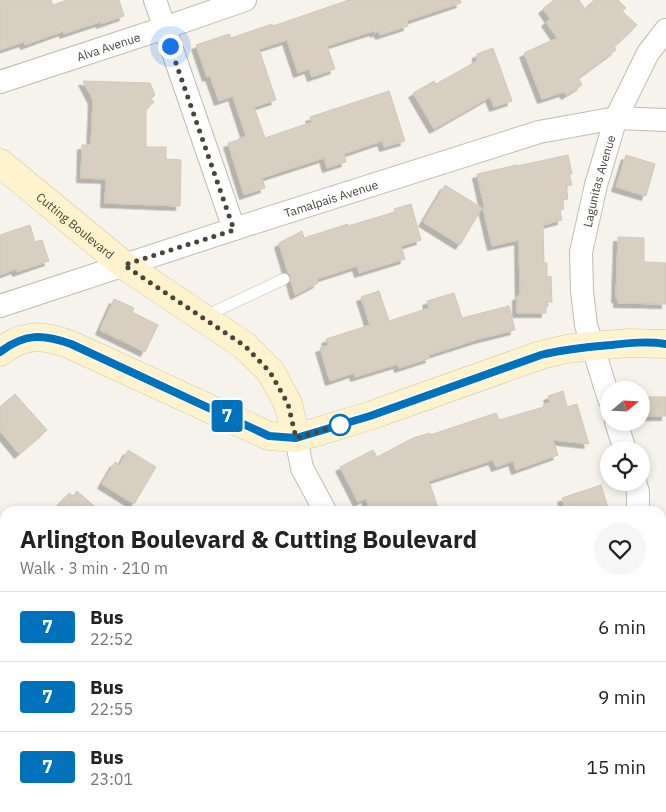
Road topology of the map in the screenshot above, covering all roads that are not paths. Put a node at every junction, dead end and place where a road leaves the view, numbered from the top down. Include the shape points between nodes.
1 (155, 0) edge
2 (245, 0) edge
3 (164, 28) junction
4 (666, 30) edge
5 (0, 82) edge
6 (616, 118) junction
7 (666, 120) edge
8 (0, 164) edge
9 (234, 230) junction
10 (124, 265) junction
11 (284, 279) dead end
12 (0, 306) edge
13 (201, 317) junction
14 (666, 344) edge
15 (592, 346) junction
16 (0, 352) edge
17 (603, 381) edge
18 (296, 438) junction
19 (638, 491) edge
20 (323, 506) edge
21 (638, 506) edge

1 - 3 street
2 - 3 street, Alva Avenue
3 - 5 street, Alva Avenue
3 - 9 street
4 - 6 street, Lagunitas Avenue via 648,53
6 - 7 street, Tamalpais Avenue
6 - 9 street, Tamalpais Avenue via 538,132
6 - 15 street, Lagunitas Avenue via 581,252 582,291
8 - 10 main road, Cutting Boulevard
9 - 10 street, Tamalpais Avenue
10 - 12 street, Tamalpais Avenue
10 - 13 main road, Cutting Boulevard
11 - 13 lane
13 - 18 main road, Cutting Boulevard via 245,346 270,372 288,404
14 - 15 main road
15 - 17 street, Lagunitas Avenue
15 - 18 main road via 541,355 370,416
16 - 18 main road via 22,340 39,336 54,338 269,436
18 - 20 street, Cutting Boulevard via 302,468
19 - 21 street

